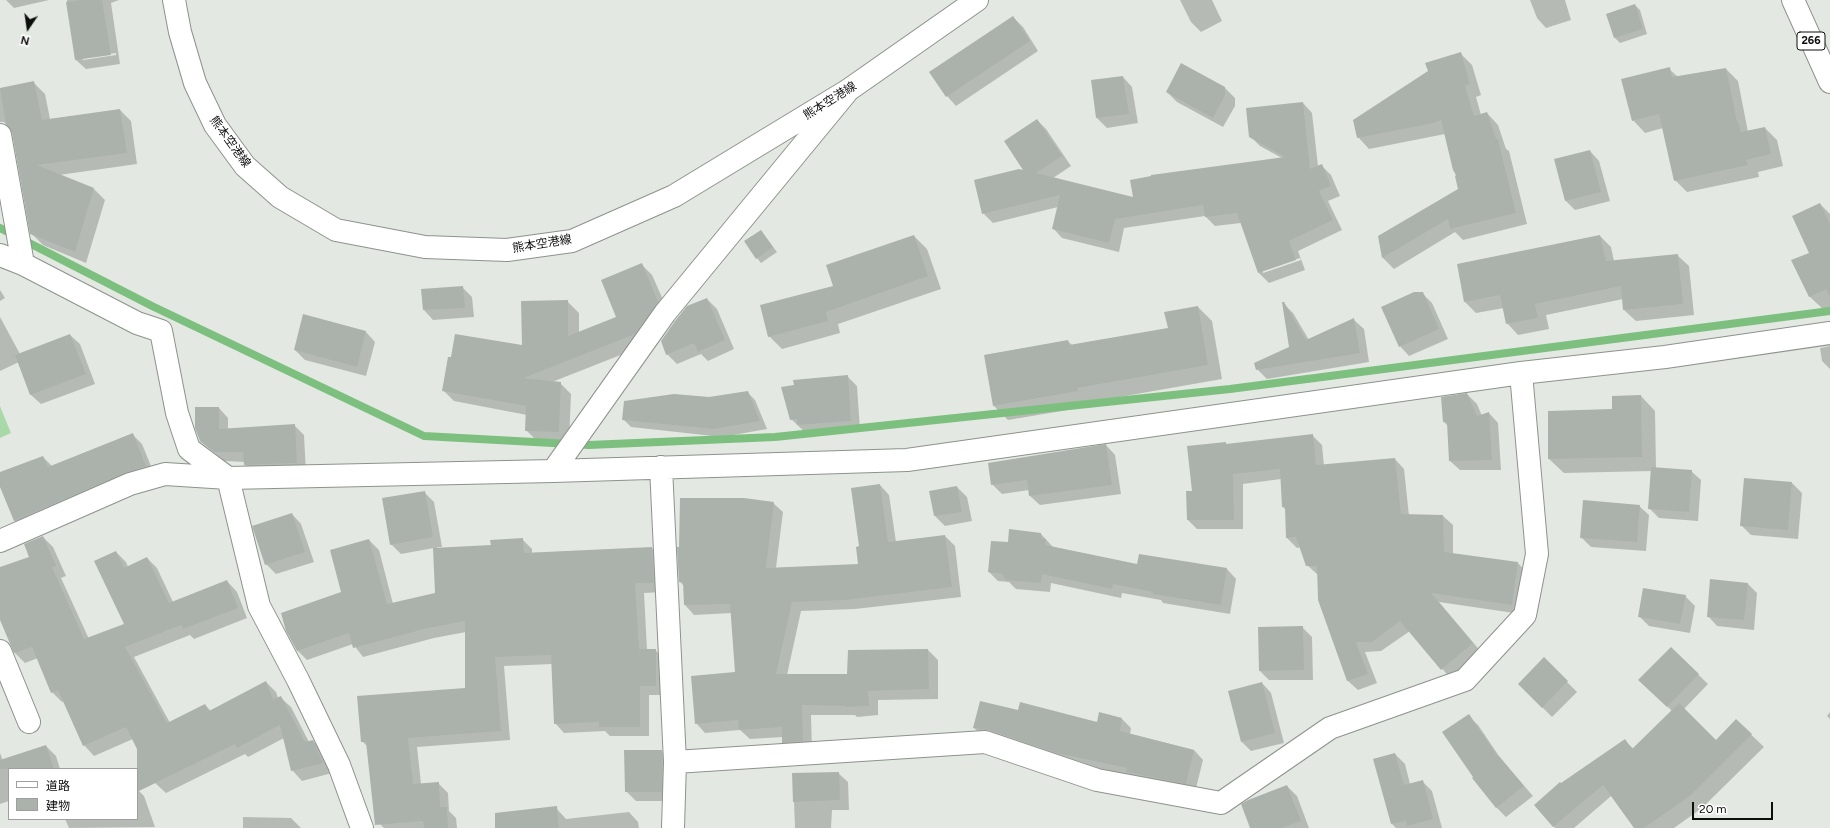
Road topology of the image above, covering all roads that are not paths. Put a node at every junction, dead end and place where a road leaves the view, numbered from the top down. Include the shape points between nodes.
1 (174, 0) edge
2 (977, 0) edge
3 (1793, 0) edge
4 (1830, 82) edge
5 (847, 91) junction
6 (0, 135) edge
7 (0, 255) edge
8 (23, 264) junction
9 (1830, 333) edge
10 (1521, 373) junction
11 (661, 467) junction
12 (553, 471) junction
13 (228, 478) junction
14 (0, 541) edge
15 (0, 651) edge
16 (29, 722) dead end
17 (675, 762) junction
18 (362, 828) edge
19 (673, 828) edge

1 - 5 main road, 熊本空港線 via 180,32 195,83 215,125 245,166 280,197 336,230 425,247 507,250 572,241 674,196
2 - 5 main road, 熊本空港線
3 - 4 main road, 266
5 - 12 main road via 665,313
6 - 8 main road
7 - 8 main road
8 - 13 main road via 137,323 160,331 177,413 189,449
9 - 10 main road via 1665,357
10 - 11 main road via 908,460
10 - 17 main road via 1537,554 1525,615 1465,680 1330,728 1221,803 1097,780 985,742
11 - 12 main road
11 - 17 main road
12 - 13 main road
13 - 14 main road via 165,474 130,484
13 - 18 main road via 259,606 339,766
15 - 16 main road
17 - 19 main road

